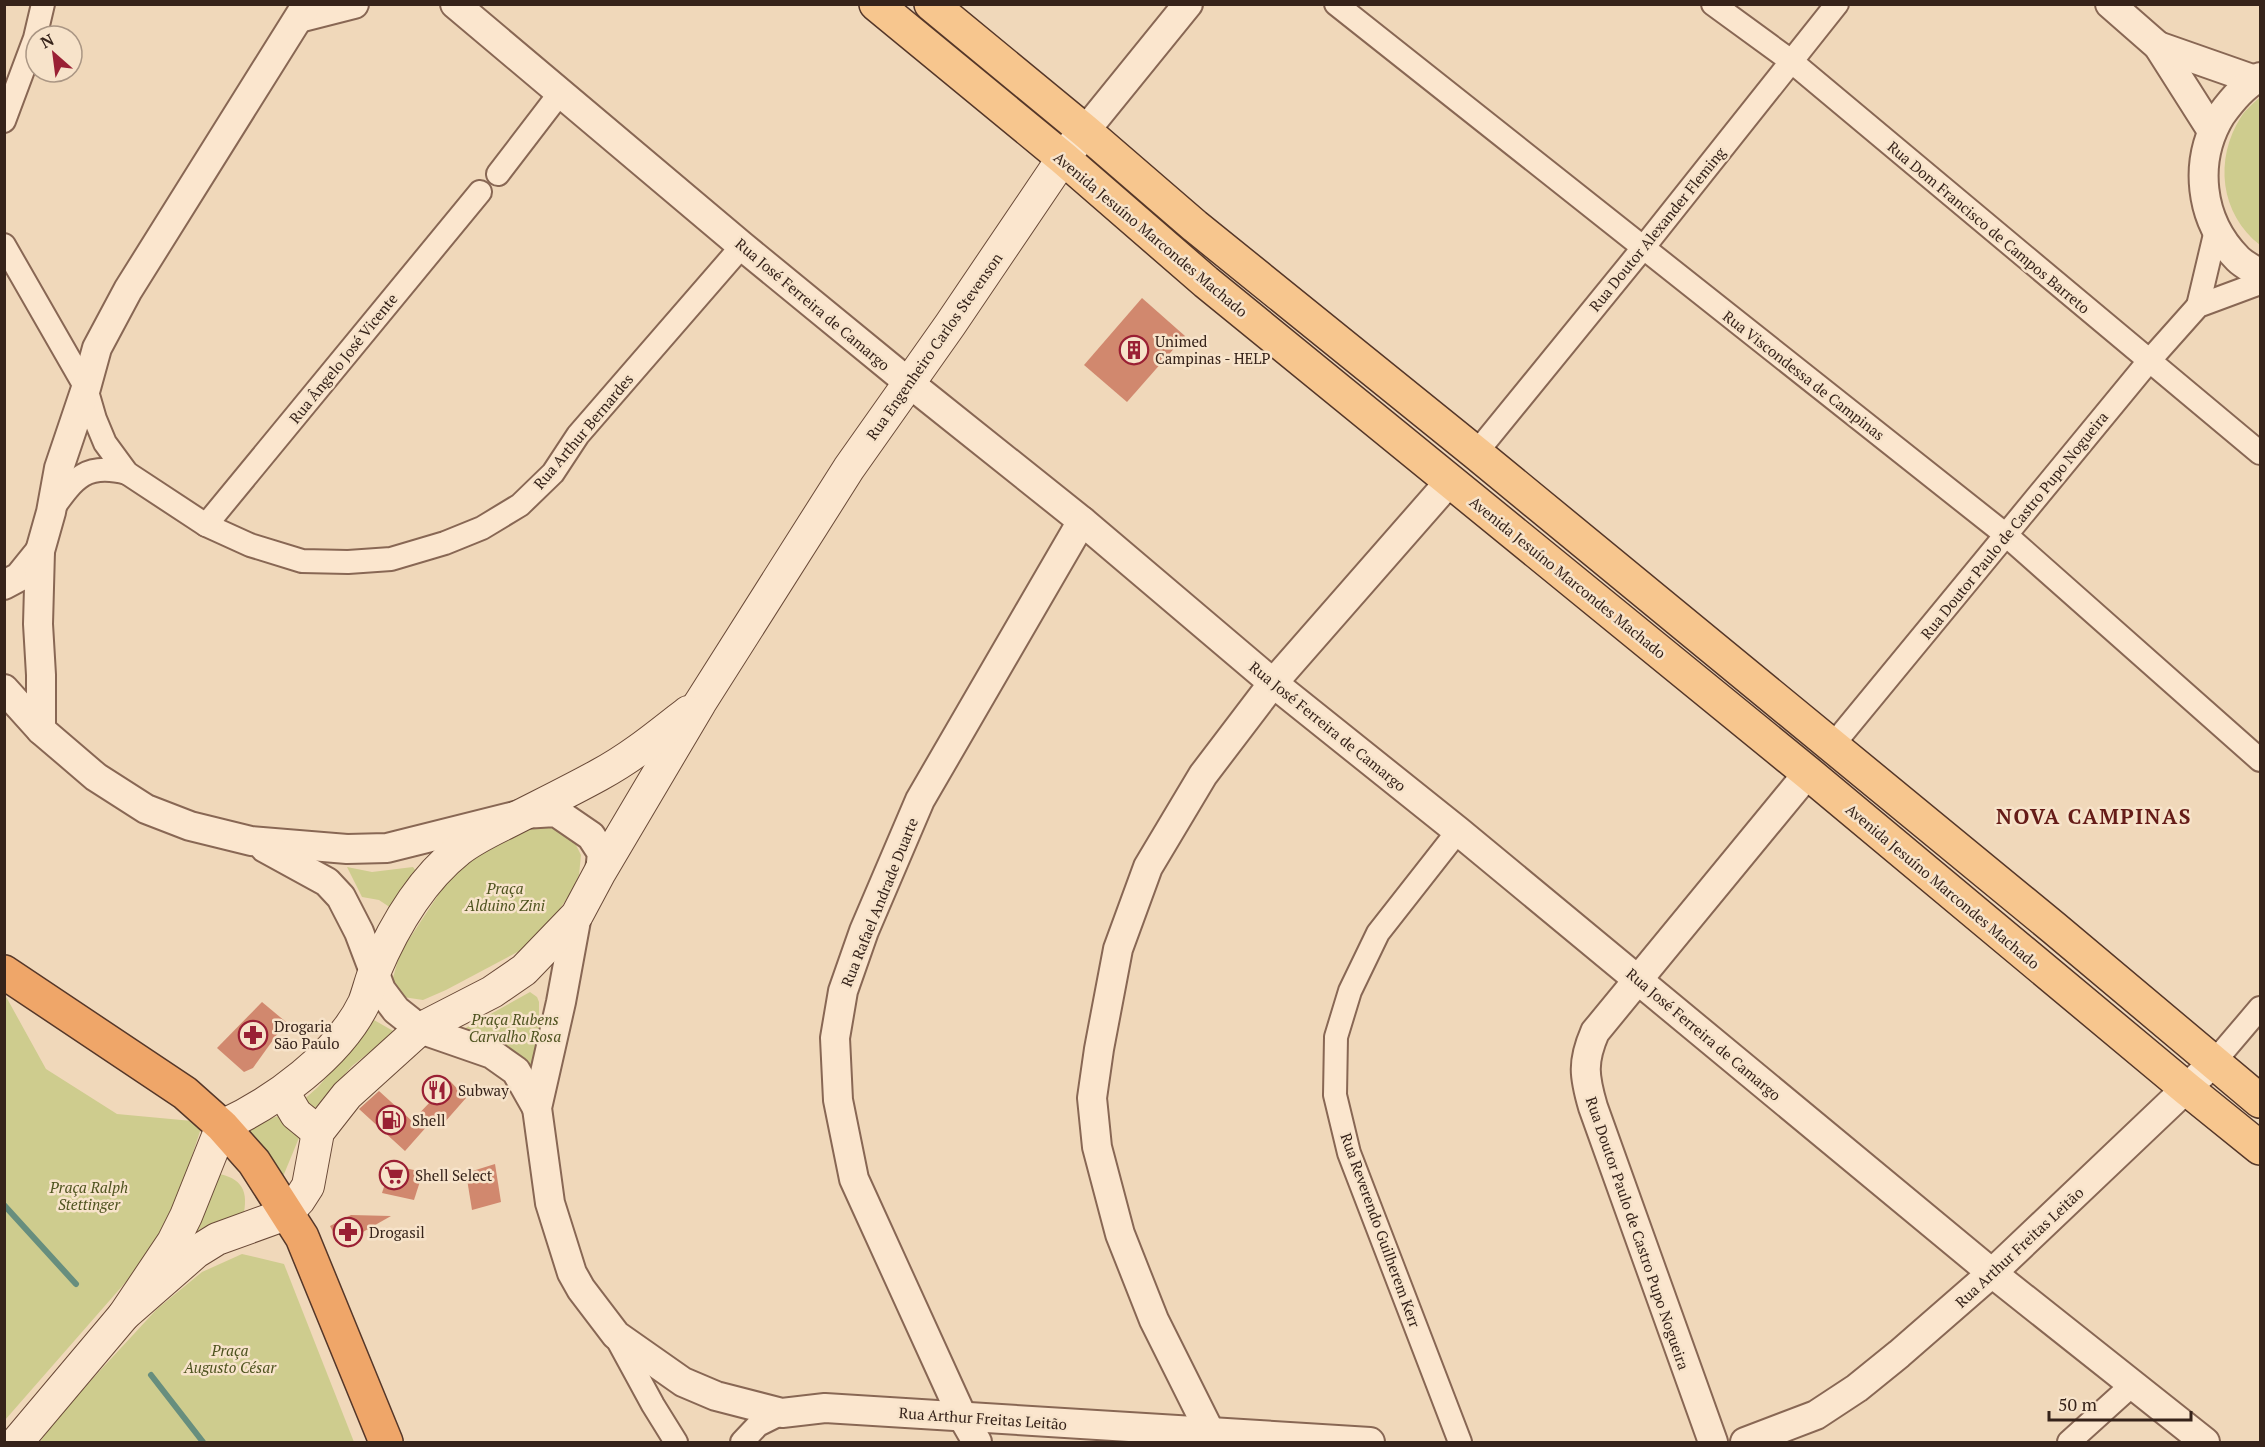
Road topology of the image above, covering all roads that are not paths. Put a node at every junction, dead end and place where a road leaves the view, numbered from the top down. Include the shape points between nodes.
1 (43, 4) edge
2 (354, 4) edge
3 (455, 4) edge
4 (876, 4) edge
5 (931, 4) edge
6 (1188, 4) edge
7 (1336, 4) edge
8 (1713, 4) edge
9 (1837, 4) edge
10 (2110, 4) edge
11 (304, 9) edge
12 (963, 30) junction
13 (2158, 46) junction
14 (941, 57) junction
15 (1791, 61) junction
16 (2258, 79) edge
17 (560, 93) junction
18 (4, 121) edge
19 (1085, 131) junction
20 (2212, 131) junction
21 (1063, 158) junction
22 (498, 174) dead end
23 (480, 192) dead end
24 (1196, 226) junction
25 (2216, 230) junction
26 (4, 245) edge
27 (742, 246) junction
28 (1644, 248) junction
29 (1172, 254) junction
30 (2260, 274) edge
31 (2260, 283) edge
32 (2198, 306) junction
33 (1300, 310) junction
34 (1276, 339) junction
35 (2149, 361) junction
36 (908, 382) junction
37 (86, 388) junction
38 (1476, 453) junction
39 (2260, 453) edge
40 (127, 473) junction
41 (1450, 481) junction
42 (51, 512) junction
43 (1082, 521) junction
44 (206, 525) junction
45 (2006, 536) junction
46 (40, 551) junction
47 (1604, 558) junction
48 (4, 585) edge
49 (1580, 588) junction
50 (1685, 624) junction
51 (1663, 655) junction
52 (1273, 683) junction
53 (4, 689) edge
54 (700, 703) junction
55 (41, 730) junction
56 (1832, 746) junction
57 (2260, 760) edge
58 (1808, 773) junction
59 (523, 814) junction
60 (1458, 831) junction
61 (251, 841) junction
62 (600, 872) junction
63 (577, 915) junction
64 (2054, 928) junction
65 (2031, 958) junction
66 (4, 972) edge
67 (375, 973) junction
68 (1639, 981) junction
69 (2260, 1008) edge
70 (420, 1029) junction
71 (2214, 1062) junction
72 (2187, 1089) junction
73 (283, 1092) junction
74 (2260, 1101) edge
75 (537, 1108) junction
76 (222, 1126) junction
77 (318, 1132) junction
78 (2260, 1148) edge
79 (286, 1214) junction
80 (1992, 1273) junction
81 (124, 1315) junction
82 (616, 1335) junction
83 (683, 1382) junction
84 (2132, 1385) junction
85 (653, 1405) junction
86 (782, 1413) junction
87 (962, 1416) junction
88 (1213, 1438) edge
89 (17, 1443) edge
90 (386, 1443) edge
91 (676, 1443) edge
92 (742, 1443) edge
93 (977, 1443) edge
94 (1370, 1443) edge
95 (1460, 1443) edge
96 (1713, 1443) edge
97 (1745, 1443) edge
98 (2069, 1443) edge
99 (2205, 1443) edge

1 - 18 street via 35,38
2 - 11 street
3 - 17 street, Rua José Ferreira de Camargo
4 - 14 main road, Avenida Jesuíno Marcondes Machado
5 - 12 main road
6 - 19 street, Rua Engenheiro Carlos Stevenson
7 - 28 street, Rua Viscondessa de Campinas
8 - 15 street, Rua Dom Francisco de Campos Barreto
9 - 15 street, Rua Doutor Alexander Fleming
10 - 13 street
11 - 37 street via 128,290 97,348
12 - 14 main road
12 - 19 main road
13 - 16 street
13 - 20 street
14 - 21 main road, Avenida Jesuíno Marcondes Machado
15 - 28 street, Rua Doutor Alexander Fleming
15 - 35 street, Rua Dom Francisco de Campos Barreto
16 - 20 street via 2230,102
17 - 22 street
17 - 27 street, Rua José Ferreira de Camargo
19 - 21 main road, Rua Engenheiro Carlos Stevenson
19 - 24 main road
20 - 25 street via 2203,164 2204,198
21 - 29 main road, Avenida Jesuíno Marcondes Machado
21 - 36 main road, Rua Engenheiro Carlos Stevenson
23 - 44 street, Rua Ângelo José Vicente
24 - 29 main road
24 - 33 main road
25 - 30 street via 2238,259
25 - 32 street, Rua Doutor Paulo de Castro Pupo Nogueira
26 - 37 street, Rua Arthur Bernardes
27 - 36 street, Rua José Ferreira de Camargo
27 - 44 street, Rua Arthur Bernardes via 578,435 553,473 520,505 482,528 391,559 348,562 302,561 250,545
28 - 38 street, Rua Doutor Alexander Fleming
28 - 45 street, Rua Viscondessa de Campinas
29 - 34 main road, Avenida Jesuíno Marcondes Machado
31 - 32 street, Rua Doutor Paulo de Castro Pupo Nogueira
32 - 35 street, Rua Doutor Paulo de Castro Pupo Nogueira
33 - 34 main road
33 - 38 main road
34 - 41 main road, Avenida Jesuíno Marcondes Machado
35 - 39 street, Rua Dom Francisco de Campos Barreto
35 - 45 street, Rua Doutor Paulo de Castro Pupo Nogueira
36 - 43 street, Rua José Ferreira de Camargo
36 - 54 main road, Rua Engenheiro Carlos Stevenson
37 - 40 street, Rua Arthur Bernardes via 105,443
37 - 42 street via 59,468
38 - 47 main road
40 - 42 street via 109,468 93,470 75,482
40 - 44 street, Rua Arthur Bernardes
41 - 49 main road, Avenida Jesuíno Marcondes Machado
41 - 52 street
42 - 46 street
43 - 52 street, Rua José Ferreira de Camargo
43 - 87 street, Rua Rafael Andrade Duarte via 921,800 864,931 843,991 835,1038 838,1100 854,1179
45 - 56 street, Rua Doutor Paulo de Castro Pupo Nogueira
45 - 57 street, Rua Viscondessa de Campinas
46 - 48 street via 19,577
46 - 55 street
47 - 49 main road
47 - 50 main road
49 - 51 main road, Avenida Jesuíno Marcondes Machado
50 - 51 main road
50 - 56 main road
51 - 58 main road, Avenida Jesuíno Marcondes Machado
52 - 60 street, Rua José Ferreira de Camargo
52 - 88 street via 1203,775 1148,867 1118,949 1092,1098 1097,1147 1120,1234 1154,1320
53 - 55 street
54 - 59 main road, Rua Engenheiro Carlos Stevenson via 601,774
54 - 62 main road, Rua Engenheiro Carlos Stevenson
55 - 61 street via 96,777 147,809 190,826
56 - 64 main road
58 - 65 main road, Avenida Jesuíno Marcondes Machado
58 - 68 street, Rua Doutor Paulo de Castro Pupo Nogueira
59 - 61 street via 387,848 347,849
59 - 62 street via 556,812 580,826 602,853
59 - 67 main road, Rua Engenheiro Carlos Stevenson via 459,850 440,869 399,922
60 - 68 street, Rua José Ferreira de Camargo
60 - 95 street, Rua Reverendo Guilherem Kerr via 1378,933 1350,991 1336,1038 1335,1095 1349,1153
61 - 67 street via 327,882 341,897
62 - 63 main road, Rua Engenheiro Carlos Stevenson
63 - 70 main road, Rua Engenheiro Carlos Stevenson via 524,970 492,992
63 - 75 street
64 - 65 main road
64 - 71 main road
65 - 72 main road, Avenida Jesuíno Marcondes Machado
66 - 76 highway via 185,1093
67 - 70 street via 386,999
67 - 73 main road via 352,1023
68 - 80 street, Rua José Ferreira de Camargo
68 - 96 street, Rua Doutor Paulo de Castro Pupo Nogueira via 1595,1032 1586,1053 1586,1083
69 - 71 street, Rua Arthur Freitas Leitão
70 - 75 street via 492,1054 516,1071
70 - 77 main road via 346,1095
71 - 72 street, Rua Arthur Freitas Leitão
71 - 74 main road
72 - 78 main road, Avenida Jesuíno Marcondes Machado
72 - 80 street, Rua Arthur Freitas Leitão
73 - 76 main road
73 - 77 main road via 300,1119
75 - 82 street, Rua Arthur Freitas Leitão via 550,1203 572,1273
76 - 79 highway via 254,1162
76 - 81 main road via 173,1242
77 - 79 main road via 308,1186
79 - 81 main road via 210,1243
79 - 90 highway via 302,1237
80 - 84 street, Rua José Ferreira de Camargo
80 - 97 street, Rua Arthur Freitas Leitão via 1857,1388 1816,1415
81 - 89 main road
82 - 83 street, Rua Arthur Freitas Leitão
82 - 85 street
83 - 85 street via 658,1392
83 - 86 street, Rua Arthur Freitas Leitão via 716,1396
84 - 98 street
84 - 99 street, Rua José Ferreira de Camargo
85 - 91 street
86 - 87 street, Rua Arthur Freitas Leitão via 825,1408
86 - 92 street via 758,1425
87 - 88 street, Rua Arthur Freitas Leitão
87 - 93 street, Rua Rafael Andrade Duarte
88 - 94 street, Rua Arthur Freitas Leitão

